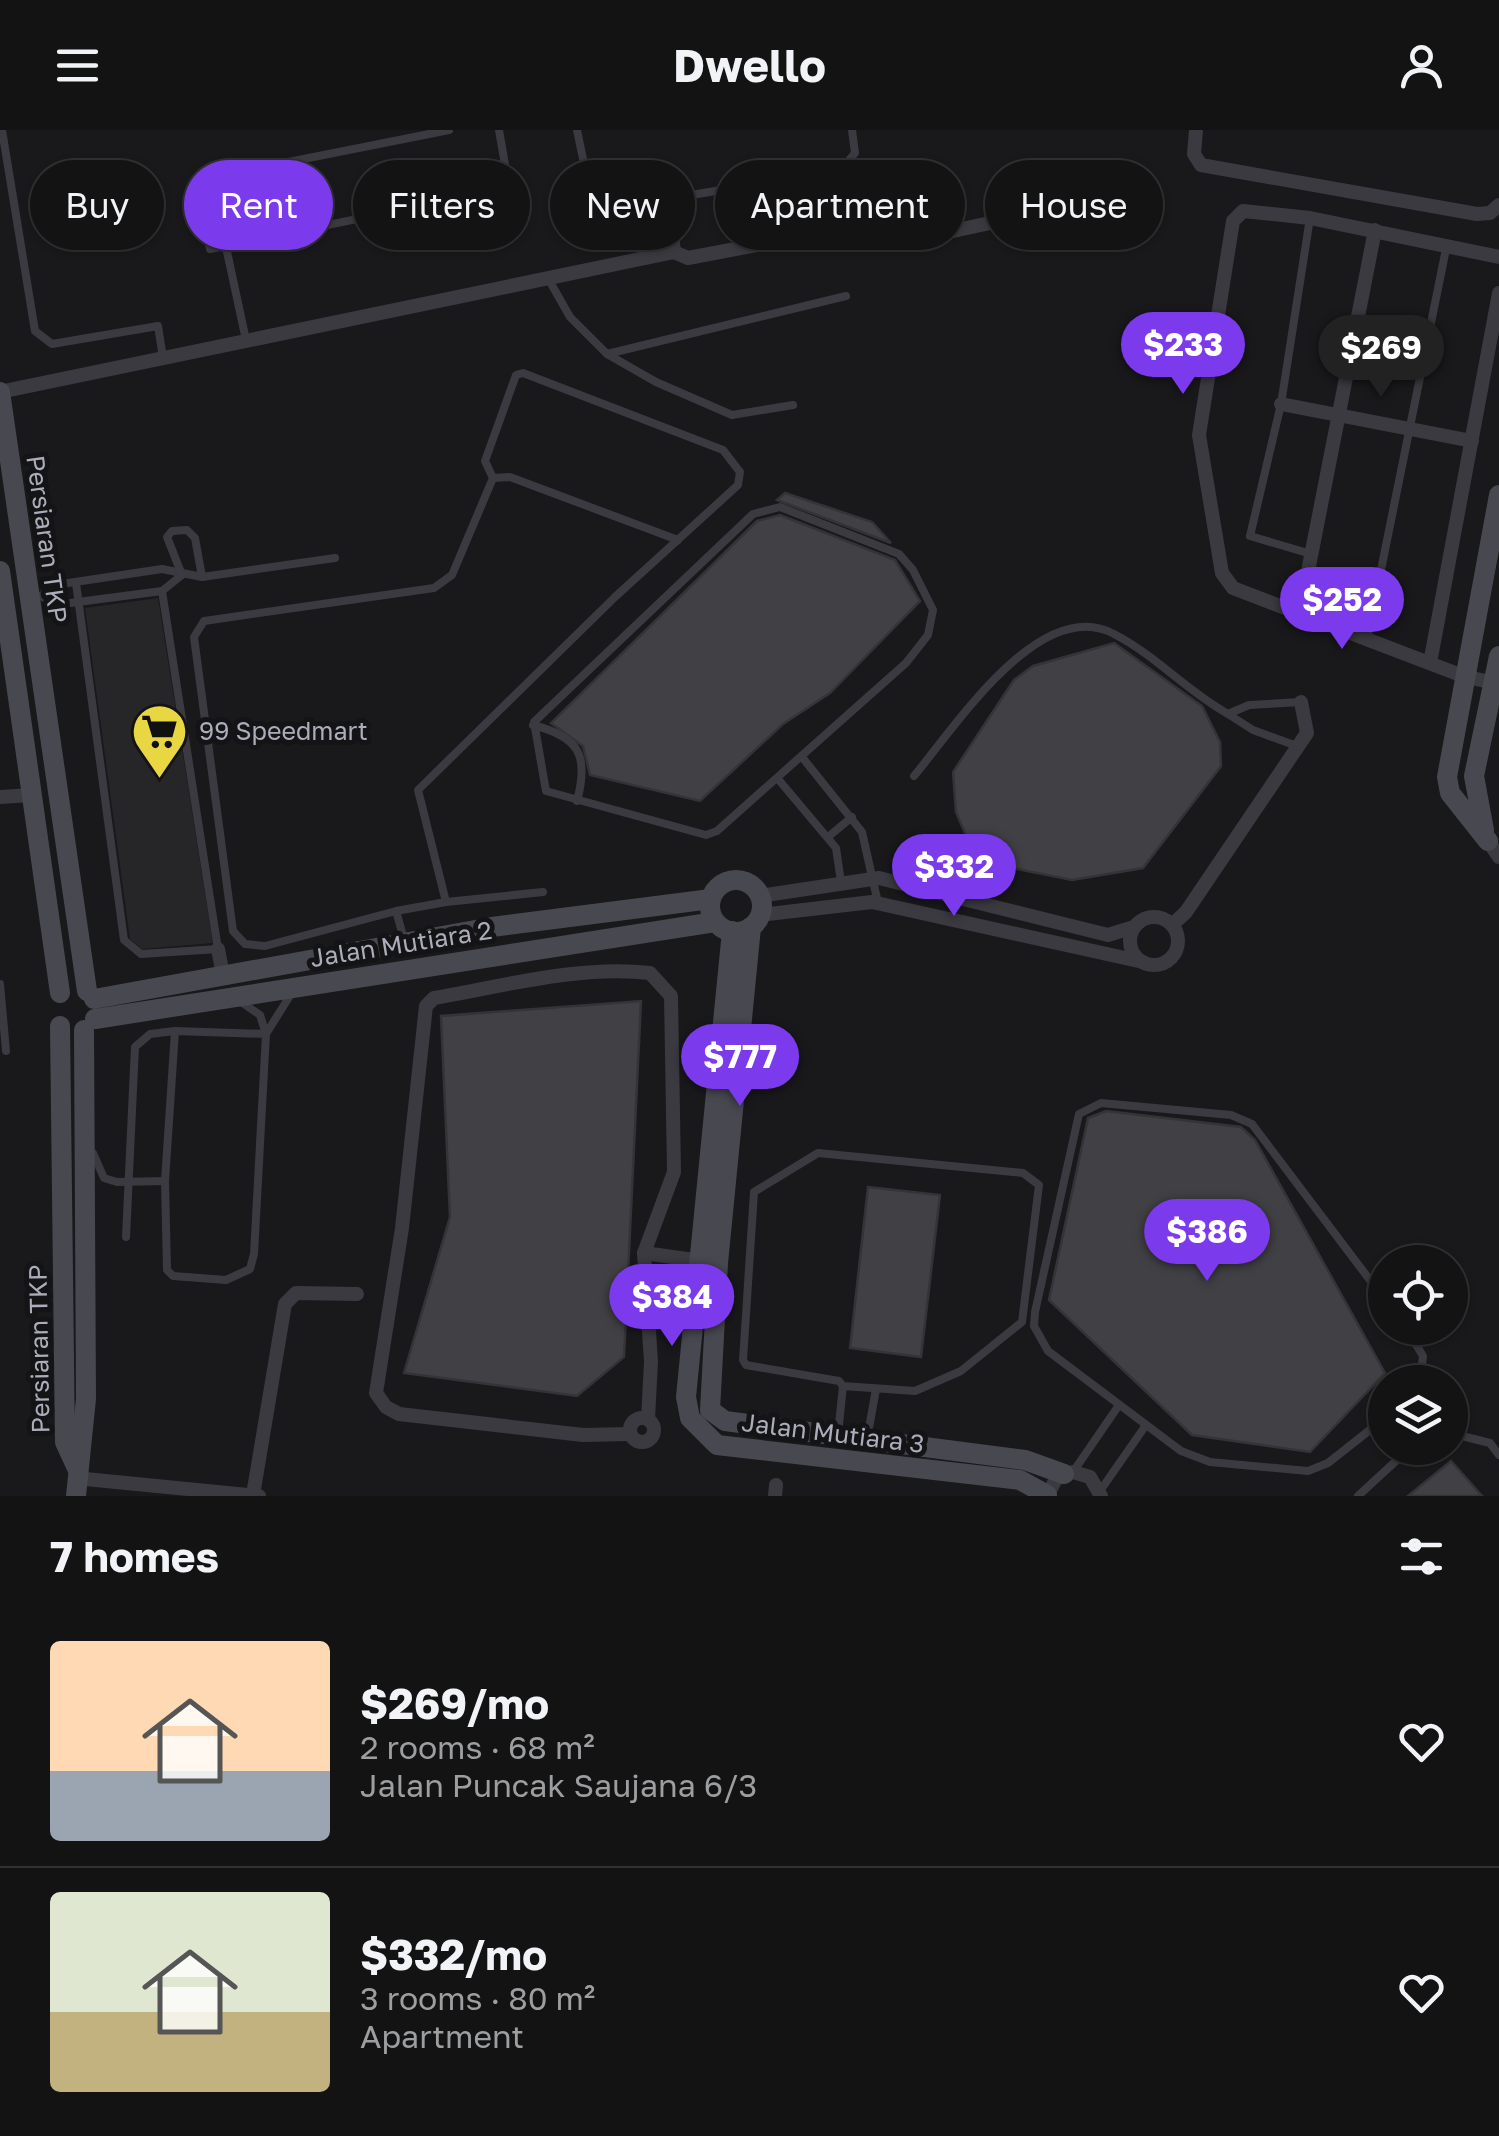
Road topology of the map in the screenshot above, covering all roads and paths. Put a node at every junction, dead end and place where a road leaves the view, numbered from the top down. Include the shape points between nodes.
1 (2, 130) edge
2 (450, 130) edge
3 (499, 130) edge
4 (577, 130) edge
5 (852, 130) edge
6 (1196, 130) edge
7 (298, 160) edge
8 (583, 160) edge
9 (695, 195) edge
10 (1499, 205) edge
11 (1310, 218) junction
12 (333, 224) edge
13 (985, 224) edge
14 (1374, 230) junction
15 (1447, 244) junction
16 (227, 250) edge
17 (674, 252) joint
18 (1499, 257) edge
19 (549, 280) junction
20 (1499, 293) edge
21 (846, 296) dead end
22 (246, 342) junction
23 (607, 354) junction
24 (163, 358) junction
25 (0, 392) edge
26 (1281, 404) junction
27 (793, 405) dead end
28 (1339, 414) junction
29 (1411, 428) junction
30 (1472, 441) junction
31 (493, 478) junction
32 (1499, 495) edge
33 (678, 540) junction
34 (1311, 554) junction
35 (335, 558) dead end
36 (0, 571) edge
37 (182, 575) junction
38 (202, 577) junction
39 (76, 583) junction
40 (162, 591) junction
41 (36, 597) junction
42 (78, 604) junction
43 (1300, 612) junction
44 (1366, 638) junction
45 (1499, 656) edge
46 (1430, 663) junction
47 (1463, 676) junction
48 (1494, 683) junction
49 (1301, 702) joint
50 (1228, 714) junction
51 (533, 725) junction
52 (1299, 746) junction
53 (802, 757) junction
54 (914, 776) dead end
55 (778, 779) junction
56 (32, 795) junction
57 (0, 798) edge
58 (577, 801) junction
59 (852, 817) junction
60 (828, 837) junction
61 (1493, 849) edge
62 (872, 879) junction
63 (841, 882) junction
64 (543, 892) dead end
65 (711, 899) junction
66 (446, 902) junction
67 (878, 903) junction
68 (396, 912) junction
69 (743, 918) junction
70 (1172, 925) junction
71 (1134, 927) junction
72 (406, 944) junction
73 (218, 949) junction
74 (1143, 962) junction
75 (223, 975) junction
76 (313, 983) junction
77 (0, 984) edge
78 (60, 993) junction
79 (225, 999) junction
80 (90, 1010) junction
81 (60, 1026) junction
82 (175, 1031) junction
83 (266, 1034) junction
84 (6, 1051) dead end
85 (84, 1120) junction
86 (60, 1170) junction
87 (85, 1172) junction
88 (165, 1181) junction
89 (128, 1182) junction
90 (126, 1237) dead end
91 (644, 1253) junction
92 (709, 1272) junction
93 (1368, 1278) edge
94 (642, 1280) junction
95 (357, 1294) dead end
96 (843, 1386) junction
97 (876, 1390) junction
98 (1119, 1405) junction
99 (1146, 1425) junction
100 (1368, 1431) edge
101 (838, 1436) junction
102 (1468, 1438) edge
103 (867, 1440) junction
104 (1499, 1455) edge
105 (1392, 1465) edge
106 (1069, 1473) junction
107 (76, 1481) edge
108 (123, 1487) edge
109 (1100, 1494) edge
110 (253, 1495) edge
111 (260, 1496) edge
112 (1047, 1496) edge
113 (1358, 1496) edge

1 - 24 lane via 35,332 52,344 158,326
2 - 7 lane
3 - 12 lane via 510,188
4 - 8 lane
5 - 9 lane via 855,153 841,170
6 - 10 street via 1194,154 1201,165 1477,214
11 - 14 street
11 - 26 lane
11 - 43 street via 1254,210 1233,221 1199,434 1222,573 1233,588
13 - 17 street via 930,236 878,222 688,258
14 - 15 street
14 - 28 street
15 - 18 street
15 - 29 lane
16 - 22 lane
17 - 19 street
19 - 22 street
19 - 23 lane via 570,317
20 - 30 street
21 - 23 lane
22 - 24 street
23 - 27 lane via 732,415
24 - 25 street
25 - 41 street, Persiaran TKP
26 - 28 street
26 - 34 lane via 1250,536
28 - 29 street
28 - 34 street
29 - 30 street
29 - 44 lane
30 - 46 street
31 - 33 lane via 510,477
31 - 33 lane via 485,462 516,375 523,373 724,450 740,472 738,485
31 - 68 lane via 452,575 434,588 229,614 204,621 194,637 233,931 246,944 264,946
32 - 47 street
33 - 66 lane via 418,790
34 - 43 street
35 - 38 lane
36 - 56 street, Persiaran TKP
37 - 38 lane
37 - 38 lane via 167,537 186,530 195,538
37 - 39 lane via 162,569
37 - 40 lane
39 - 41 lane via 55,585
39 - 42 lane
40 - 42 lane
40 - 73 lane
41 - 42 lane
41 - 80 street, Persiaran TKP
42 - 73 lane via 124,940 141,954
43 - 44 street
44 - 46 street
45 - 48 street
46 - 47 street
47 - 48 street
47 - 61 street via 1447,777 1450,793
48 - 61 street via 1474,776
49 - 50 lane via 1248,705
49 - 52 street via 1307,732
50 - 52 lane
50 - 54 lane via 1114,634 1072,630 1039,640 1014,658
51 - 53 lane via 752,514 780,507 899,554 933,610 928,635 906,663
51 - 58 lane via 542,785
51 - 58 lane via 555,731 580,754 585,773
52 - 70 street
53 - 55 lane
53 - 59 lane
55 - 58 lane via 726,826 706,835
55 - 60 lane
56 - 57 street
56 - 78 street, Persiaran TKP
59 - 60 lane
59 - 62 lane
60 - 63 lane via 839,853
62 - 63 street
62 - 67 lane
62 - 71 street via 1108,935
63 - 69 street
64 - 66 lane
65 - 69 street, Jalan Mutiara 3
65 - 69 street, Jalan Mutiara 2 via 735,880 751,886
65 - 72 street, Jalan Mutiara 2
66 - 68 lane
67 - 69 street
67 - 74 street
68 - 72 lane
69 - 76 street, Jalan Mutiara 2
69 - 92 street, Jalan Mutiara 3
70 - 71 street via 1150,917
70 - 74 street via 1174,954 1162,963
71 - 74 street via 1131,947
72 - 75 street, Jalan Mutiara 2
73 - 75 street
75 - 80 street, Jalan Mutiara 2
76 - 79 street, Jalan Mutiara 2
76 - 83 lane via 284,1000
77 - 84 lane
78 - 80 street via 73,988
78 - 81 street via 53,1013
79 - 80 street, Jalan Mutiara 2
79 - 83 lane via 253,1008
80 - 81 street via 72,1032
80 - 85 street, Persiaran TKP
81 - 86 street, Persiaran TKP
82 - 83 lane
82 - 88 lane
82 - 89 lane via 150,1034 134,1047
83 - 88 lane via 250,1270 226,1280 167,1270
85 - 87 street, Persiaran TKP
85 - 89 lane via 104,1178
86 - 87 street
86 - 107 street, Persiaran TKP via 65,1442
87 - 107 street, Persiaran TKP via 86,1399
88 - 89 lane
89 - 90 lane
91 - 92 street
91 - 94 street
91 - 94 street via 674,1172 671,996 650,973 632,971 434,998 426,1006 376,1394 400,1414 649,1440 652,1362
92 - 94 street
92 - 101 street, Jalan Mutiara 3 via 710,1410 726,1421
92 - 112 street, Jalan Mutiara 3 via 686,1397 690,1418 716,1445 1020,1480
93 - 98 lane via 1252,1124 1230,1115 1093,1104 1076,1122 1034,1326 1048,1351
95 - 110 street via 296,1293 285,1304
96 - 97 lane
96 - 97 lane via 830,1376 742,1360 754,1192 818,1153 1033,1178 1039,1185 1022,1322 961,1371 914,1391
96 - 101 lane
97 - 103 lane
98 - 99 lane
98 - 106 lane
99 - 100 lane via 1194,1458 1297,1472 1328,1463
99 - 109 lane
101 - 103 street, Jalan Mutiara 3
102 - 104 lane via 1490,1444
103 - 106 street, Jalan Mutiara 3 via 1024,1460
105 - 113 lane
106 - 109 street via 1090,1478
106 - 112 street
107 - 108 street
108 - 110 street
110 - 111 street

